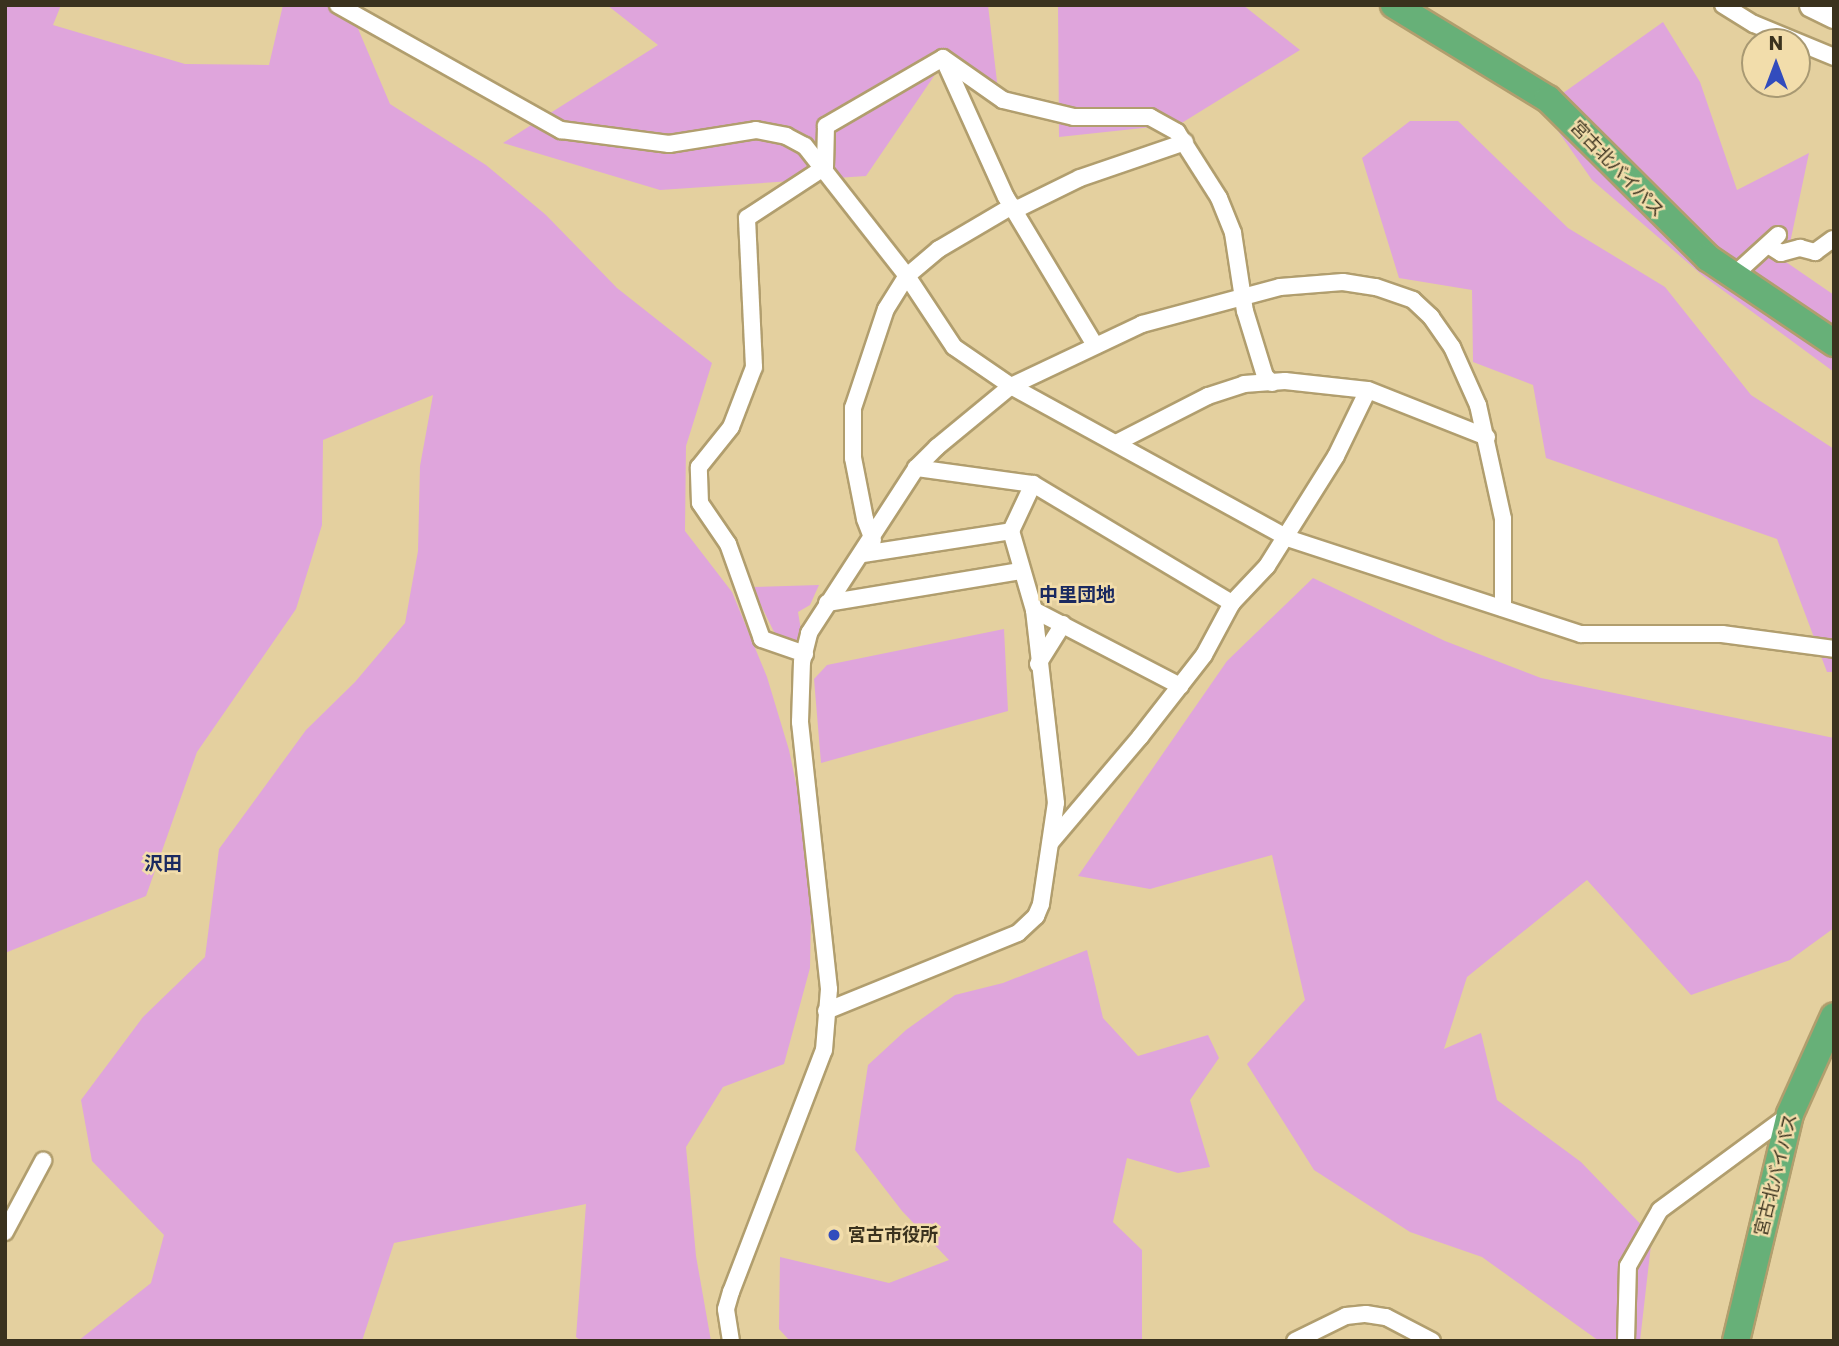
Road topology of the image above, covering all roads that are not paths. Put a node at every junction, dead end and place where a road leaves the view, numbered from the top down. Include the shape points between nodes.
1 (338, 5) edge
2 (1394, 5) edge
3 (1723, 5) edge
4 (1811, 5) edge
5 (1834, 16) edge
6 (1834, 57) edge
7 (943, 58) junction
8 (1185, 142) junction
9 (825, 167) junction
10 (1014, 208) junction
11 (1833, 239) edge
12 (907, 276) junction
13 (1733, 276) junction
14 (1242, 296) junction
15 (1834, 343) edge
16 (1095, 345) junction
17 (1272, 383) junction
18 (1011, 386) junction
19 (1368, 390) junction
20 (1487, 437) junction
21 (1116, 443) junction
22 (916, 468) junction
23 (1033, 484) junction
24 (1011, 531) junction
25 (1287, 538) junction
26 (873, 540) junction
27 (863, 554) junction
28 (1020, 571) junction
29 (827, 603) junction
30 (1232, 603) junction
31 (1503, 608) junction
32 (1034, 610) junction
33 (1063, 624) junction
34 (1834, 649) edge
35 (804, 654) junction
36 (1038, 664) junction
37 (1180, 686) junction
38 (1051, 842) junction
39 (826, 1011) junction
40 (1834, 1016) edge
41 (1790, 1114) junction
42 (43, 1161) dead end
43 (5, 1232) edge
44 (731, 1341) edge
45 (1295, 1341) edge
46 (1432, 1341) edge
47 (1626, 1341) edge
48 (1736, 1341) edge

1 - 9 street via 561,130 669,144 756,130 786,136 805,146
2 - 13 highway, 宮古北バイパス via 1548,99 1657,211
3 - 6 street via 1754,24
4 - 5 main road
7 - 8 street via 1003,100 1074,117 1150,117 1168,124
7 - 9 street via 826,126
7 - 10 street
8 - 10 street via 1080,178
8 - 14 street via 1219,198 1233,233
9 - 12 street
9 - 35 street via 747,219 754,367 730,427 699,467 700,503 729,544 762,639
10 - 12 street via 939,249
10 - 16 street
11 - 13 street via 1815,252 1800,248 1781,253 1773,240
12 - 18 street via 954,347
12 - 26 street via 886,309 853,408 853,457 864,519
13 - 15 highway, 宮古北バイパス
14 - 16 street via 1142,324
14 - 17 street via 1265,376
14 - 20 street via 1280,286 1343,282 1376,286 1413,300 1452,346
16 - 18 street
17 - 19 street
17 - 21 street via 1244,384 1208,396
18 - 21 street
18 - 22 street
19 - 20 street
19 - 25 street via 1336,456
20 - 31 street via 1503,519
21 - 25 street
22 - 23 street
22 - 26 street
23 - 24 street
23 - 30 street
24 - 27 street
24 - 28 street
25 - 30 street
25 - 31 street
26 - 27 street
27 - 29 street
28 - 29 street
28 - 32 street
29 - 35 street via 809,633
30 - 37 street via 1204,655
31 - 34 street via 1581,634 1722,634
32 - 33 street
32 - 36 street
33 - 36 street
33 - 37 street
35 - 39 street via 800,722 829,989
36 - 38 street via 1056,803
37 - 38 street
38 - 39 street via 1041,904 1036,916 1018,933
39 - 44 street via 824,1050 730,1292 726,1309
40 - 41 highway, 宮古北バイパス
41 - 47 street via 1660,1210 1628,1266
41 - 48 highway, 宮古北バイパス
42 - 43 street
45 - 46 street via 1346,1316 1366,1314 1386,1317

